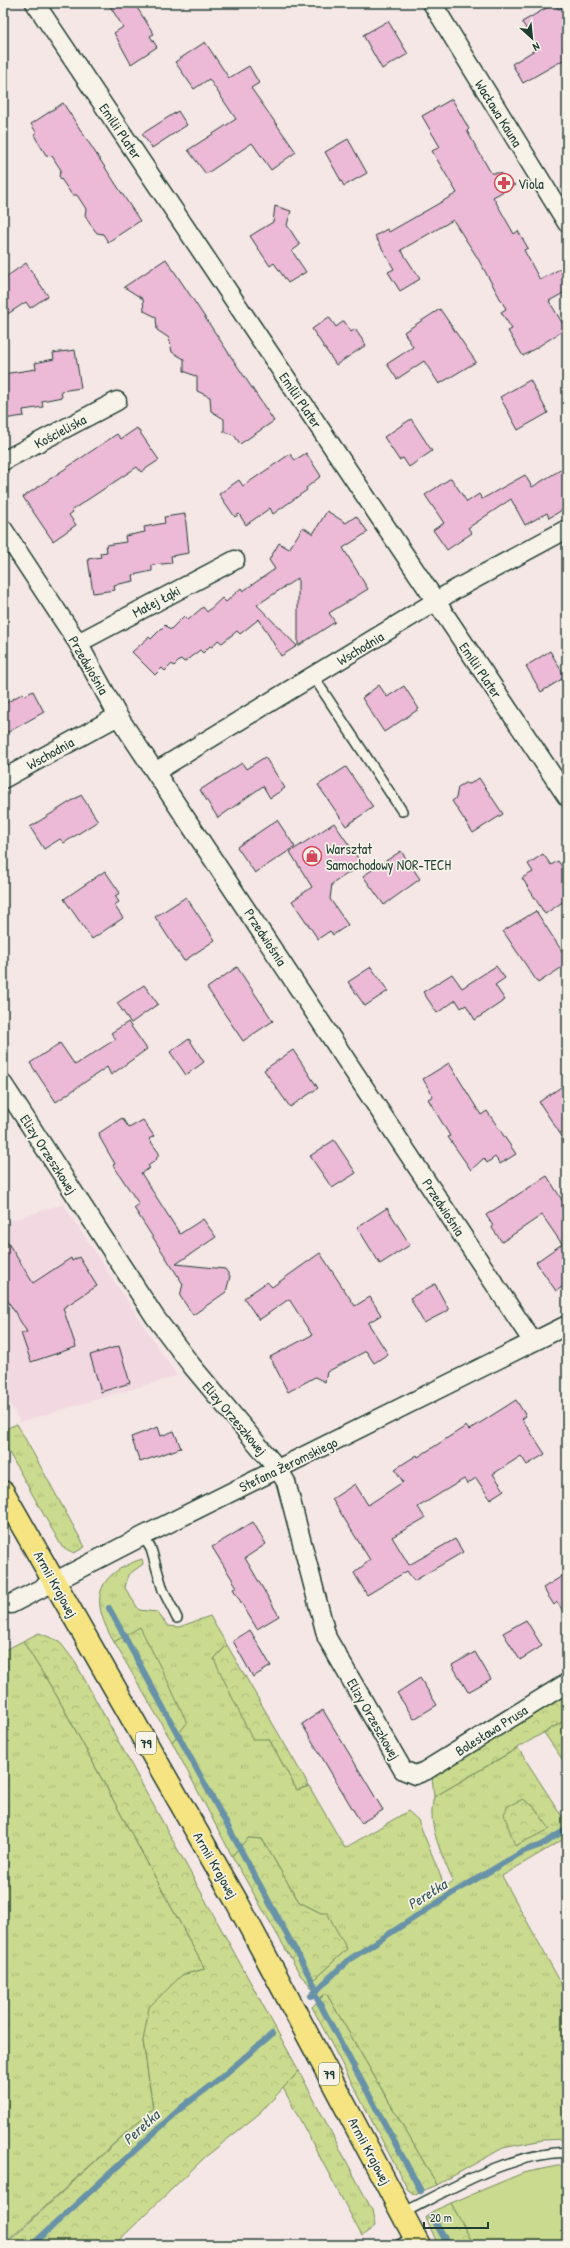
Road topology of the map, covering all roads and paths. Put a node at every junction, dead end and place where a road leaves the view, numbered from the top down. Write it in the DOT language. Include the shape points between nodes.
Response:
graph roads {
  1 [pos="36,3"];
  2 [pos="432,3"];
  3 [pos="567,223"];
  4 [pos="117,401"];
  5 [pos="3,461"];
  6 [pos="3,529"];
  7 [pos="567,529"];
  8 [pos="235,560"];
  9 [pos="436,601"];
  10 [pos="78,643"];
  11 [pos="314,676"];
  12 [pos="118,716"];
  13 [pos="155,772"];
  14 [pos="3,779"];
  15 [pos="567,797"];
  16 [pos="402,811"];
  17 [pos="3,1084"];
  18 [pos="567,1325"];
  19 [pos="533,1342"];
  20 [pos="278,1469"];
  21 [pos="3,1492"];
  22 [pos="143,1536"];
  23 [pos="56,1582"];
  24 [pos="11,1604"];
  25 [pos="177,1618"];
  26 [pos="567,1683"];
  27 [pos="415,1775"];
  28 [pos="567,2152"];
  29 [pos="403,2213"];
  30 [pos="411,2242"];
  1 -- 9 [label="street, Emilii Plater"];
  2 -- 3 [label="street, Wacława Kauna"];
  4 -- 5 [label="street, Kościeliska"];
  6 -- 10 [label="street, Przedwiośnia"];
  7 -- 9 [label="street, Wschodnia"];
  8 -- 10 [label="street, Małej Łąki"];
  9 -- 11 [label="street, Wschodnia"];
  9 -- 15 [label="street, Emilii Plater"];
  10 -- 12 [label="street, Przedwiośnia"];
  11 -- 13 [label="street, Wschodnia"];
  11 -- 16 [label="lane"];
  12 -- 13 [label="street, Przedwiośnia"];
  12 -- 14 [label="street, Wschodnia"];
  13 -- 19 [label="street, Przedwiośnia"];
  17 -- 20 [label="street, Elizy Orzeszkowej" via="155,1317 192,1366"];
  18 -- 19 [label="street, Stefana Żeromskiego"];
  19 -- 20 [label="street, Stefana Żeromskiego"];
  20 -- 22 [label="street, Stefana Żeromskiego"];
  20 -- 27 [label="street, Elizy Orzeszkowej" via="286,1482 327,1638 403,1770"];
  21 -- 23 [label="main road, Armii Krajowej / 79"];
  22 -- 23 [label="street, Stefana Żeromskiego"];
  22 -- 25 [label="lane" via="151,1549 163,1590"];
  23 -- 24 [label="street, Stefana Żeromskiego"];
  23 -- 29 [label="main road, Armii Krajowej / 79" via="78,1625 238,1904"];
  26 -- 27 [label="street, Bolesława Prusa"];
  28 -- 29 [label="lane" via="513,2161"];
  29 -- 30 [label="main road, Armii Krajowej / 79"];
}
